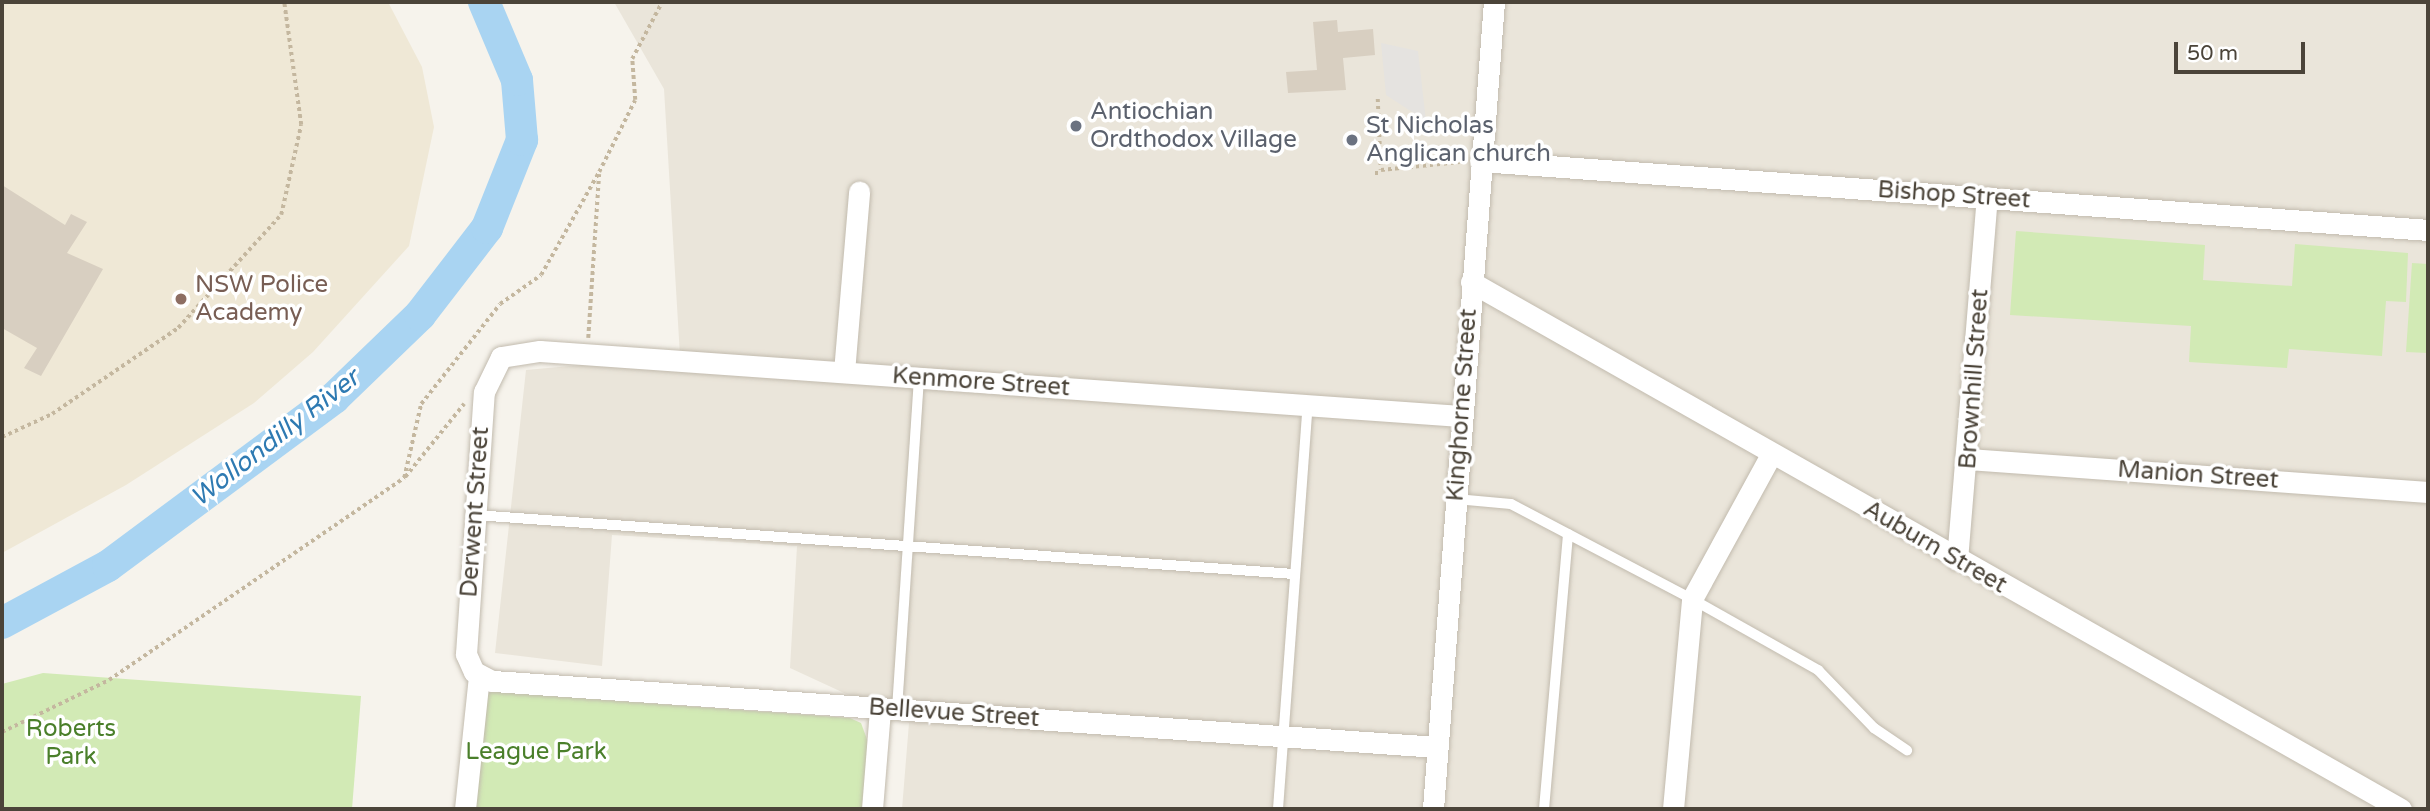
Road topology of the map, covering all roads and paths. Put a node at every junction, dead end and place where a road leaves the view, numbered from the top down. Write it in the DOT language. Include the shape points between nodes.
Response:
graph roads {
  1 [pos="284,2"];
  2 [pos="663,2"];
  3 [pos="1494,2"];
  4 [pos="1378,99"];
  5 [pos="1470,162"];
  6 [pos="599,172"];
  7 [pos="859,192"];
  8 [pos="1987,197"];
  9 [pos="2428,230"];
  10 [pos="1471,282"];
  11 [pos="586,354"];
  12 [pos="495,364"];
  13 [pos="844,372"];
  14 [pos="919,377"];
  15 [pos="1308,404"];
  16 [pos="1461,416"];
  17 [pos="2,437"];
  18 [pos="1772,453"];
  19 [pos="1968,459"];
  20 [pos="404,478"];
  21 [pos="2428,492"];
  22 [pos="1455,499"];
  23 [pos="475,514"];
  24 [pos="1568,534"];
  25 [pos="909,543"];
  26 [pos="1957,560"];
  27 [pos="1295,574"];
  28 [pos="1692,599"];
  29 [pos="477,673"];
  30 [pos="888,709"];
  31 [pos="2,732"];
  32 [pos="1283,735"];
  33 [pos="1437,747"];
  34 [pos="1907,750"];
  35 [pos="465,809"];
  36 [pos="872,809"];
  37 [pos="1278,809"];
  38 [pos="1433,809"];
  39 [pos="1544,809"];
  40 [pos="1673,809"];
  41 [pos="2401,809"];
  1 -- 17 [label="path" via="301,125 281,215 178,328 52,414"];
  2 -- 6 [label="path" via="632,59 635,100"];
  3 -- 5 [label="street, Kinghorne Street"];
  4 -- 5 [label="path" via="1381,170"];
  5 -- 8 [label="street, Bishop Street"];
  5 -- 10 [label="street, Kinghorne Street"];
  6 -- 11 [label="path"];
  6 -- 20 [label="path" via="541,275 500,304 421,404"];
  7 -- 13 [label="street"];
  8 -- 9 [label="street, Bishop Street"];
  8 -- 19 [label="street, Brownhill Street"];
  10 -- 16 [label="street, Kinghorne Street"];
  10 -- 18 [label="street, Auburn Street"];
  11 -- 12 [label="street, Kenmore Street" via="518,351"];
  11 -- 13 [label="street, Kenmore Street"];
  12 -- 20 [label="path"];
  12 -- 23 [label="street, Derwent Street"];
  13 -- 14 [label="street, Kenmore Street"];
  14 -- 15 [label="street, Kenmore Street"];
  14 -- 25 [label="lane"];
  15 -- 16 [label="street, Kenmore Street"];
  15 -- 27 [label="lane"];
  16 -- 22 [label="street, Kinghorne Street"];
  18 -- 26 [label="street, Auburn Street"];
  18 -- 28 [label="street"];
  19 -- 21 [label="street, Manion Street"];
  19 -- 26 [label="street, Brownhill Street"];
  20 -- 31 [label="path" via="109,680"];
  22 -- 24 [label="lane" via="1511,504"];
  22 -- 33 [label="street, Kinghorne Street"];
  23 -- 25 [label="lane"];
  23 -- 29 [label="street, Derwent Street" via="466,635"];
  24 -- 28 [label="lane"];
  24 -- 39 [label="lane"];
  25 -- 27 [label="lane"];
  25 -- 30 [label="lane"];
  26 -- 41 [label="street, Auburn Street"];
  27 -- 32 [label="lane"];
  28 -- 34 [label="lane" via="1818,670 1874,728"];
  28 -- 40 [label="street"];
  29 -- 30 [label="street, Bellevue Street" via="512,684"];
  29 -- 35 [label="street, Derwent Street"];
  30 -- 32 [label="street, Bellevue Street"];
  30 -- 36 [label="street"];
  32 -- 33 [label="street, Bellevue Street"];
  32 -- 37 [label="lane"];
  33 -- 38 [label="street, Kinghorne Street"];
}
